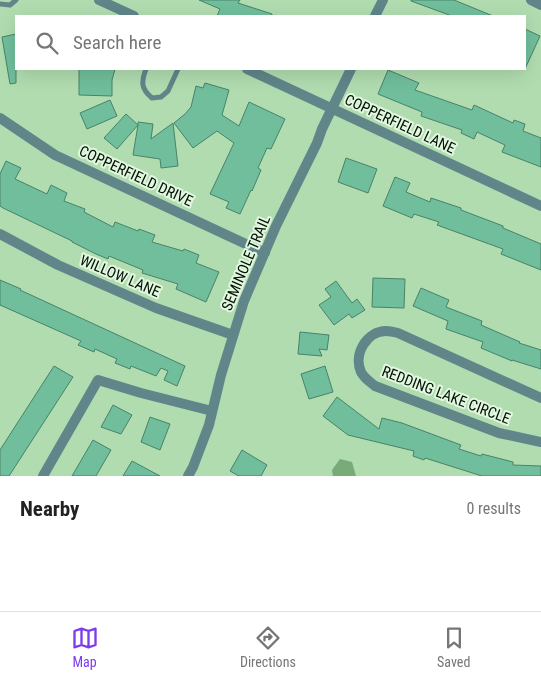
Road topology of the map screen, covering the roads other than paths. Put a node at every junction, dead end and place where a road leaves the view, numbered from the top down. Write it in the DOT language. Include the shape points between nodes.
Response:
graph roads {
  1 [pos="16,0"];
  2 [pos="99,0"];
  3 [pos="383,0"];
  4 [pos="531,0"];
  5 [pos="0,4"];
  6 [pos="541,5"];
  7 [pos="132,15"];
  8 [pos="376,15"];
  9 [pos="146,70"];
  10 [pos="178,70"];
  11 [pos="249,70"];
  12 [pos="351,70"];
  13 [pos="332,108"];
  14 [pos="0,118"];
  15 [pos="541,206"];
  16 [pos="0,234"];
  17 [pos="265,253"];
  18 [pos="233,335"];
  19 [pos="541,398"];
  20 [pos="212,411"];
  21 [pos="541,442"];
  22 [pos="43,476"];
  23 [pos="188,476"];
  1 -- 5 [label="lane" via="10,5"];
  2 -- 7 [label="street"];
  3 -- 8 [label="street"];
  4 -- 6 [label="street"];
  9 -- 10 [label="lane" via="142,80 145,92 152,98 161,97 168,91"];
  11 -- 13 [label="street, COPPERFIELD LANE"];
  12 -- 13 [label="street, SEMINOLE TRAIL"];
  13 -- 15 [label="street, COPPERFIELD LANE"];
  13 -- 17 [label="street, SEMINOLE TRAIL"];
  14 -- 17 [label="street, COPPERFIELD DRIVE" via="55,155"];
  16 -- 18 [label="street, WILLOW LANE" via="58,265 156,308"];
  17 -- 18 [label="street, SEMINOLE TRAIL"];
  18 -- 20 [label="street, SEMINOLE TRAIL"];
  19 -- 21 [label="street, REDDING LAKE CIRCLE" via="398,333 379,332 364,342 361,351 361,371 375,386 499,433"];
  20 -- 22 [label="street" via="98,380"];
  20 -- 23 [label="street, SEMINOLE TRAIL" via="204,440"];
}
